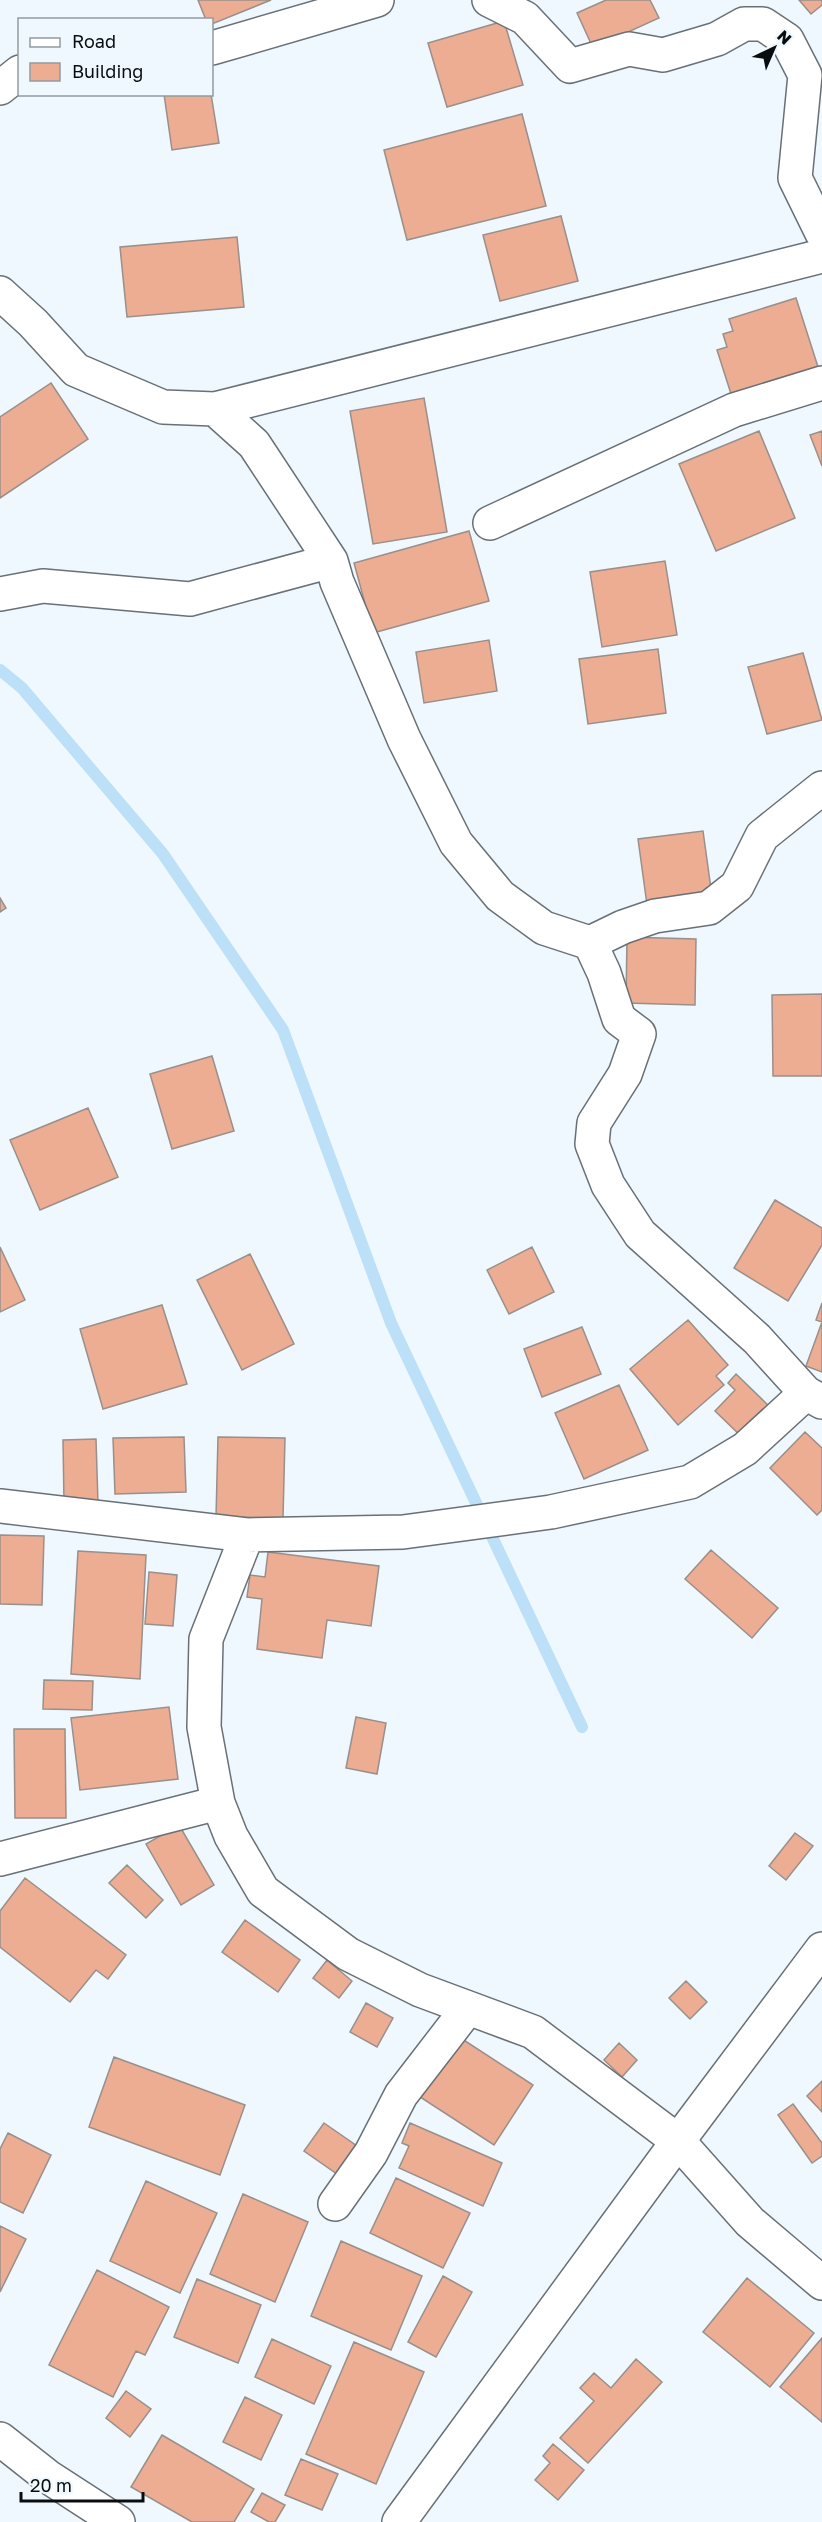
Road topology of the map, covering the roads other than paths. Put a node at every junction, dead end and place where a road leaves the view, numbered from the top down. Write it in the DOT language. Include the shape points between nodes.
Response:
graph roads {
  1 [pos="377,0"];
  2 [pos="489,0"];
  3 [pos="213,48"];
  4 [pos="814,64"];
  5 [pos="18,74"];
  6 [pos="0,88"];
  7 [pos="822,233"];
  8 [pos="822,256"];
  9 [pos="0,293"];
  10 [pos="822,382"];
  11 [pos="214,409"];
  12 [pos="490,523"];
  13 [pos="331,561"];
  14 [pos="0,594"];
  15 [pos="822,788"];
  16 [pos="590,944"];
  17 [pos="814,1398"];
  18 [pos="0,1506"];
  19 [pos="247,1535"];
  20 [pos="218,1803"];
  21 [pos="0,1859"];
  22 [pos="822,1950"];
  23 [pos="468,2008"];
  24 [pos="678,2141"];
  25 [pos="335,2204"];
  26 [pos="822,2283"];
  27 [pos="0,2439"];
  28 [pos="118,2522"];
  29 [pos="399,2522"];
  1 -- 3 [label="street"];
  2 -- 4 [label="street" via="525,18 570,66 629,49 663,55 717,39 744,24 763,24"];
  4 -- 7 [label="street" via="795,178"];
  5 -- 6 [label="street"];
  8 -- 11 [label="street"];
  9 -- 11 [label="street" via="76,370 163,407"];
  10 -- 12 [label="street" via="734,410"];
  11 -- 13 [label="street" via="254,444"];
  13 -- 14 [label="street" via="190,599 43,586"];
  13 -- 16 [label="street" via="404,739 456,843 500,896 544,928"];
  15 -- 16 [label="street" via="762,836 737,886 709,909 655,916"];
  16 -- 17 [label="street" via="619,1019 639,1034 626,1074 594,1123 592,1144 608,1185 640,1234 757,1339"];
  17 -- 19 [label="street" via="745,1449 690,1482 550,1512 404,1532"];
  18 -- 19 [label="street"];
  19 -- 20 [label="street" via="206,1639 204,1727"];
  20 -- 21 [label="street"];
  20 -- 23 [label="street" via="231,1836 263,1891 348,1954 420,1990"];
  22 -- 24 [label="street"];
  23 -- 24 [label="street" via="533,2032"];
  23 -- 25 [label="street" via="400,2095 371,2153"];
  24 -- 26 [label="street" via="750,2222"];
  24 -- 29 [label="street"];
  27 -- 28 [label="street" via="46,2476"];
}
